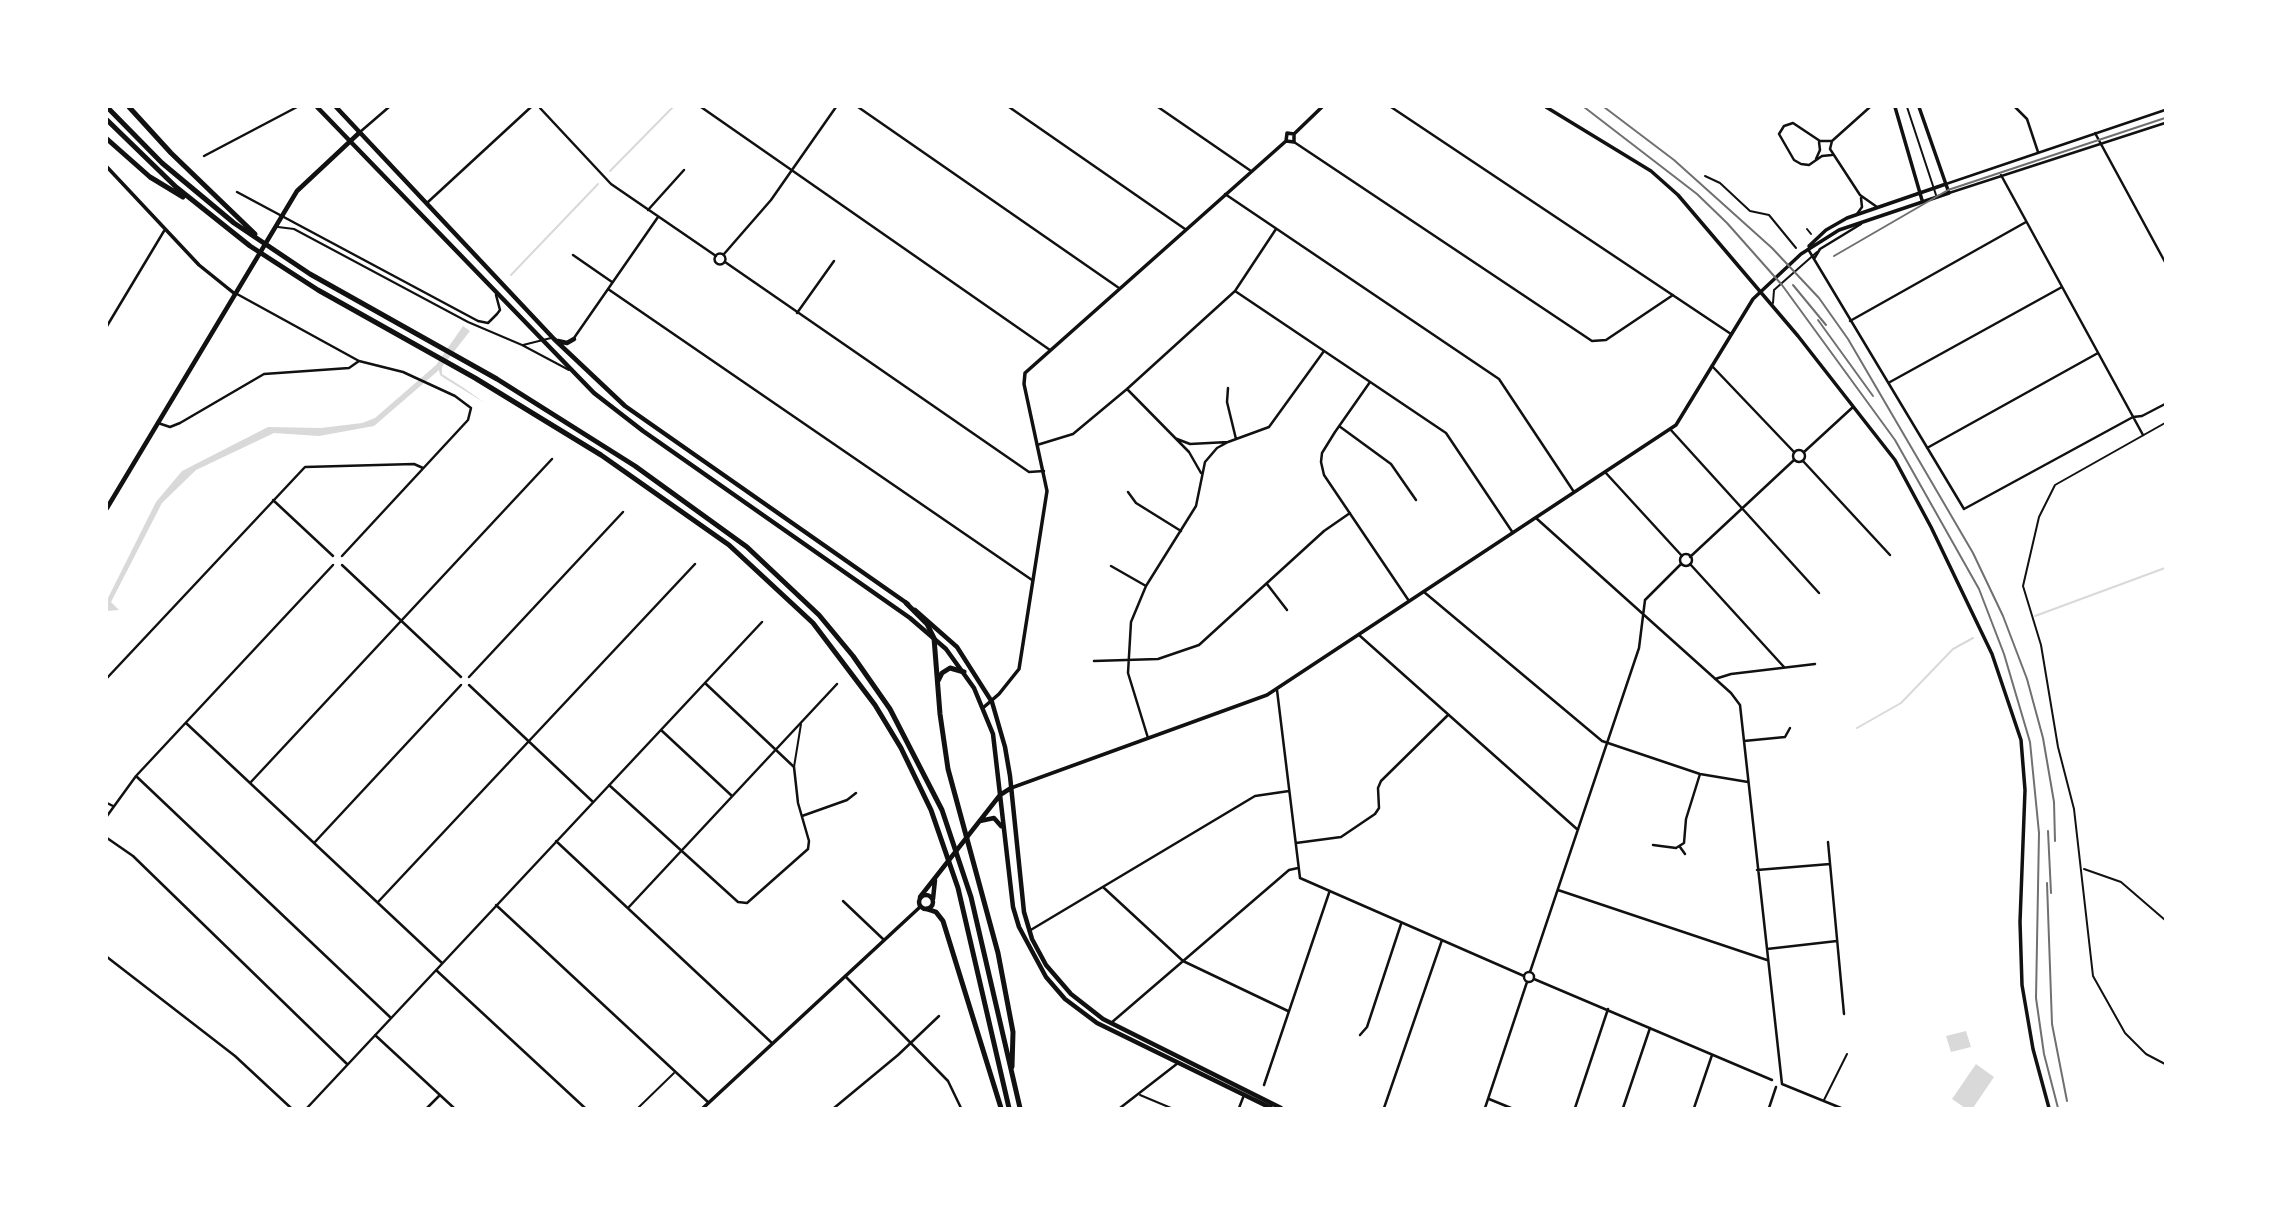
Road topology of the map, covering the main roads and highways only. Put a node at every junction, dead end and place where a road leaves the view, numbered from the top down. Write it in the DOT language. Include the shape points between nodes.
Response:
graph roads {
  1 [pos="107,107"];
  2 [pos="129,107"];
  3 [pos="317,107"];
  4 [pos="336,107"];
  5 [pos="107,120"];
  6 [pos="359,133"];
  7 [pos="107,139"];
  8 [pos="349,141"];
  9 [pos="195,204"];
  10 [pos="256,237"];
  11 [pos="554,339"];
  12 [pos="574,339"];
  13 [pos="107,508"];
  14 [pos="906,603"];
  15 [pos="934,638"];
  16 [pos="964,672"];
  17 [pos="937,684"];
  18 [pos="1011,788"];
  19 [pos="1000,795"];
  20 [pos="979,822"];
  21 [pos="1006,846"];
  22 [pos="936,879"];
  23 [pos="920,897"];
  24 [pos="933,900"];
  25 [pos="927,909"];
  26 [pos="1012,1076"];
  27 [pos="1001,1108"];
  28 [pos="1009,1108"];
  29 [pos="1020,1108"];
  30 [pos="1271,1108"];
  31 [pos="1282,1108"];
  1 -- 10 [label="highway" via="182,180"];
  2 -- 10 [label="highway"];
  3 -- 8 [label="main road"];
  4 -- 6 [label="main road"];
  5 -- 9 [label="highway"];
  6 -- 8 [label="main road"];
  6 -- 11 [label="main road"];
  7 -- 9 [label="highway" via="150,177"];
  8 -- 13 [label="main road" via="297,191"];
  8 -- 15 [label="main road" via="571,371 643,431"];
  9 -- 28 [label="highway" via="271,260 601,455 729,545 798,608 852,671 910,765 947,852"];
  10 -- 26 [label="highway" via="594,440 734,536 795,591 853,656 912,747 951,832 971,897"];
  11 -- 12 [label="main road" via="565,343"];
  11 -- 14 [label="main road" via="649,425"];
  14 -- 15 [label="highway"];
  14 -- 18 [label="main road" via="952,642 975,671 992,702"];
  15 -- 16 [label="main road"];
  15 -- 17 [label="highway"];
  16 -- 17 [label="highway" via="946,670"];
  16 -- 19 [label="main road" via="984,707 995,746"];
  17 -- 26 [label="highway" via="948,769 983,890 1009,1008"];
  18 -- 19 [label="main road"];
  18 -- 31 [label="main road" via="1029,930 1046,965 1063,986 1111,1023"];
  19 -- 20 [label="main road"];
  19 -- 21 [label="main road"];
  20 -- 21 [label="main road" via="999,821"];
  20 -- 22 [label="main road"];
  21 -- 30 [label="main road" via="1019,926 1046,977 1065,999 1097,1023"];
  22 -- 23 [label="main road"];
  22 -- 24 [label="main road"];
  23 -- 24 [label="main road" via="927,895"];
  23 -- 25 [label="main road" via="920,907"];
  24 -- 25 [label="main road"];
  25 -- 27 [label="highway" via="943,921"];
  26 -- 29 [label="highway"];
}
